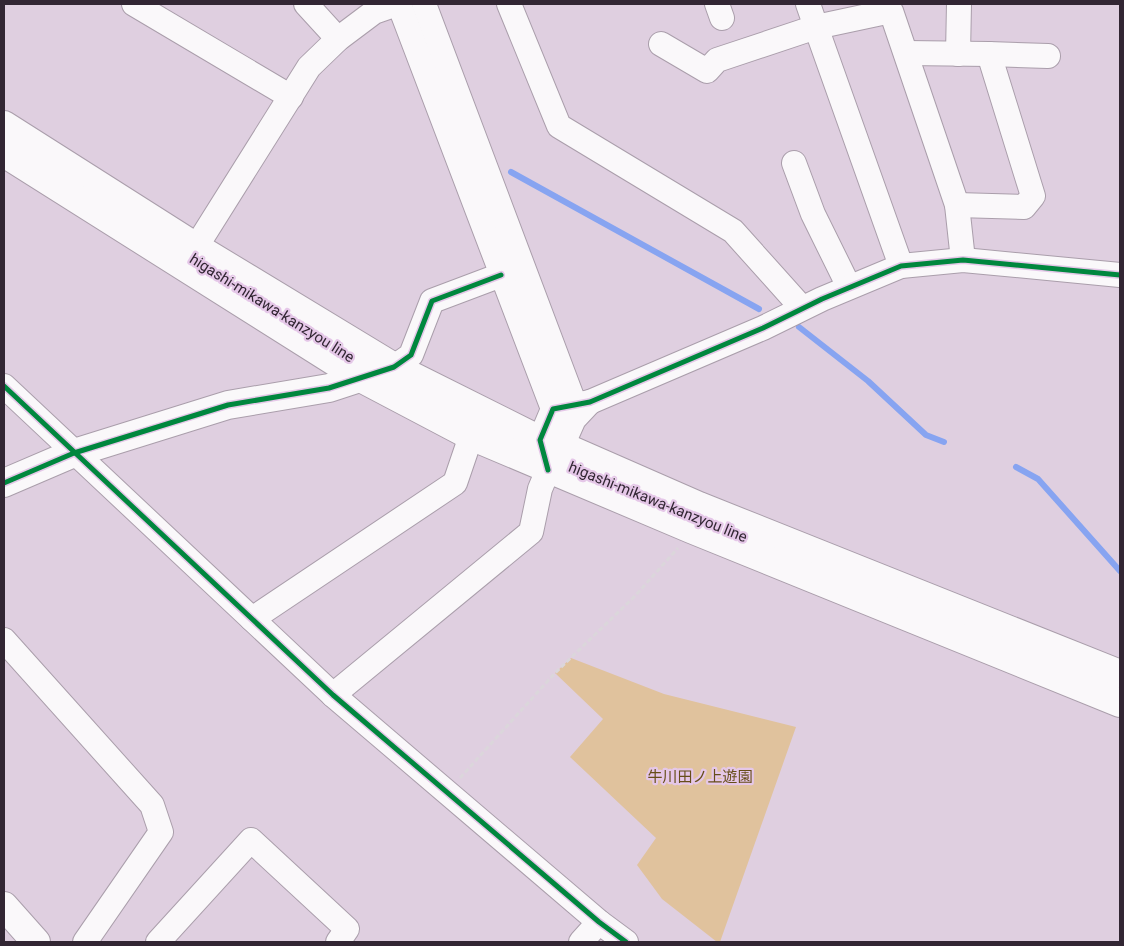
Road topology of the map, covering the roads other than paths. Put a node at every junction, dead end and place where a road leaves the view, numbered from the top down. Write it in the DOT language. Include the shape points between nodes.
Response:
graph roads {
  1 [pos="134,4"];
  2 [pos="306,4"];
  3 [pos="398,4"];
  4 [pos="424,4"];
  5 [pos="509,4"];
  6 [pos="808,4"];
  7 [pos="959,4"];
  8 [pos="816,27"];
  9 [pos="338,39"];
  10 [pos="661,44"];
  11 [pos="906,54"];
  12 [pos="958,54"];
  13 [pos="989,54"];
  14 [pos="1048,56"];
  15 [pos="291,97"];
  16 [pos="4,125"];
  17 [pos="4,153"];
  18 [pos="794,163"];
  19 [pos="957,205"];
  20 [pos="190,257"];
  21 [pos="963,260"];
  22 [pos="901,266"];
  23 [pos="501,275"];
  24 [pos="1120,275"];
  25 [pos="849,287"];
  26 [pos="802,308"];
  27 [pos="394,367"];
  28 [pos="359,377"];
  29 [pos="4,386"];
  30 [pos="573,405"];
  31 [pos="471,436"];
  32 [pos="551,443"];
  33 [pos="74,452"];
  34 [pos="548,470"];
  35 [pos="4,483"];
  36 [pos="252,620"];
  37 [pos="4,640"];
  38 [pos="1120,674"];
  39 [pos="333,695"];
  40 [pos="1120,703"];
  41 [pos="4,906"];
  42 [pos="598,922"];
  43 [pos="36,942"];
  44 [pos="85,942"];
  45 [pos="158,942"];
  46 [pos="338,942"];
  47 [pos="582,942"];
  48 [pos="626,942"];
  1 -- 15 [label="street"];
  2 -- 9 [label="street"];
  3 -- 9 [label="street" via="374,12"];
  3 -- 23 [label="street"];
  4 -- 30 [label="street"];
  5 -- 26 [label="street" via="559,126 733,231"];
  6 -- 8 [label="street"];
  7 -- 12 [label="street"];
  8 -- 10 [label="street" via="717,60 707,71"];
  8 -- 11 [label="street" via="892,11"];
  8 -- 22 [label="street"];
  9 -- 15 [label="street" via="309,67"];
  11 -- 12 [label="street"];
  11 -- 19 [label="street"];
  12 -- 13 [label="street"];
  13 -- 14 [label="street"];
  13 -- 19 [label="street" via="1033,196 1024,207"];
  15 -- 20 [label="street"];
  16 -- 20 [label="main road, higashi-mikawa-kanzyou line"];
  17 -- 20 [label="main road, higashi-mikawa-kanzyou line"];
  18 -- 25 [label="street" via="813,214"];
  19 -- 21 [label="street"];
  20 -- 27 [label="main road, higashi-mikawa-kanzyou line"];
  20 -- 28 [label="main road, higashi-mikawa-kanzyou line"];
  21 -- 22 [label="street"];
  21 -- 24 [label="street"];
  22 -- 25 [label="street"];
  23 -- 27 [label="street" via="432,301 411,355"];
  23 -- 30 [label="street"];
  25 -- 26 [label="street"];
  26 -- 30 [label="street" via="754,332"];
  27 -- 28 [label="main road"];
  27 -- 32 [label="main road, higashi-mikawa-kanzyou line"];
  28 -- 31 [label="main road, higashi-mikawa-kanzyou line"];
  28 -- 33 [label="main road" via="329,388 228,404"];
  29 -- 33 [label="street"];
  30 -- 32 [label="street"];
  30 -- 32 [label="street" via="574,419"];
  31 -- 34 [label="main road, higashi-mikawa-kanzyou line"];
  31 -- 36 [label="street" via="455,483"];
  32 -- 34 [label="street"];
  32 -- 38 [label="main road, higashi-mikawa-kanzyou line" via="708,510"];
  33 -- 35 [label="main road"];
  33 -- 36 [label="street"];
  34 -- 39 [label="street" via="540,489 531,532"];
  34 -- 40 [label="main road, higashi-mikawa-kanzyou line"];
  36 -- 39 [label="street"];
  37 -- 44 [label="street" via="152,804 161,832"];
  39 -- 42 [label="street"];
  41 -- 43 [label="main road"];
  42 -- 47 [label="street"];
  42 -- 48 [label="street"];
  45 -- 46 [label="street" via="251,840 347,929"];
}
